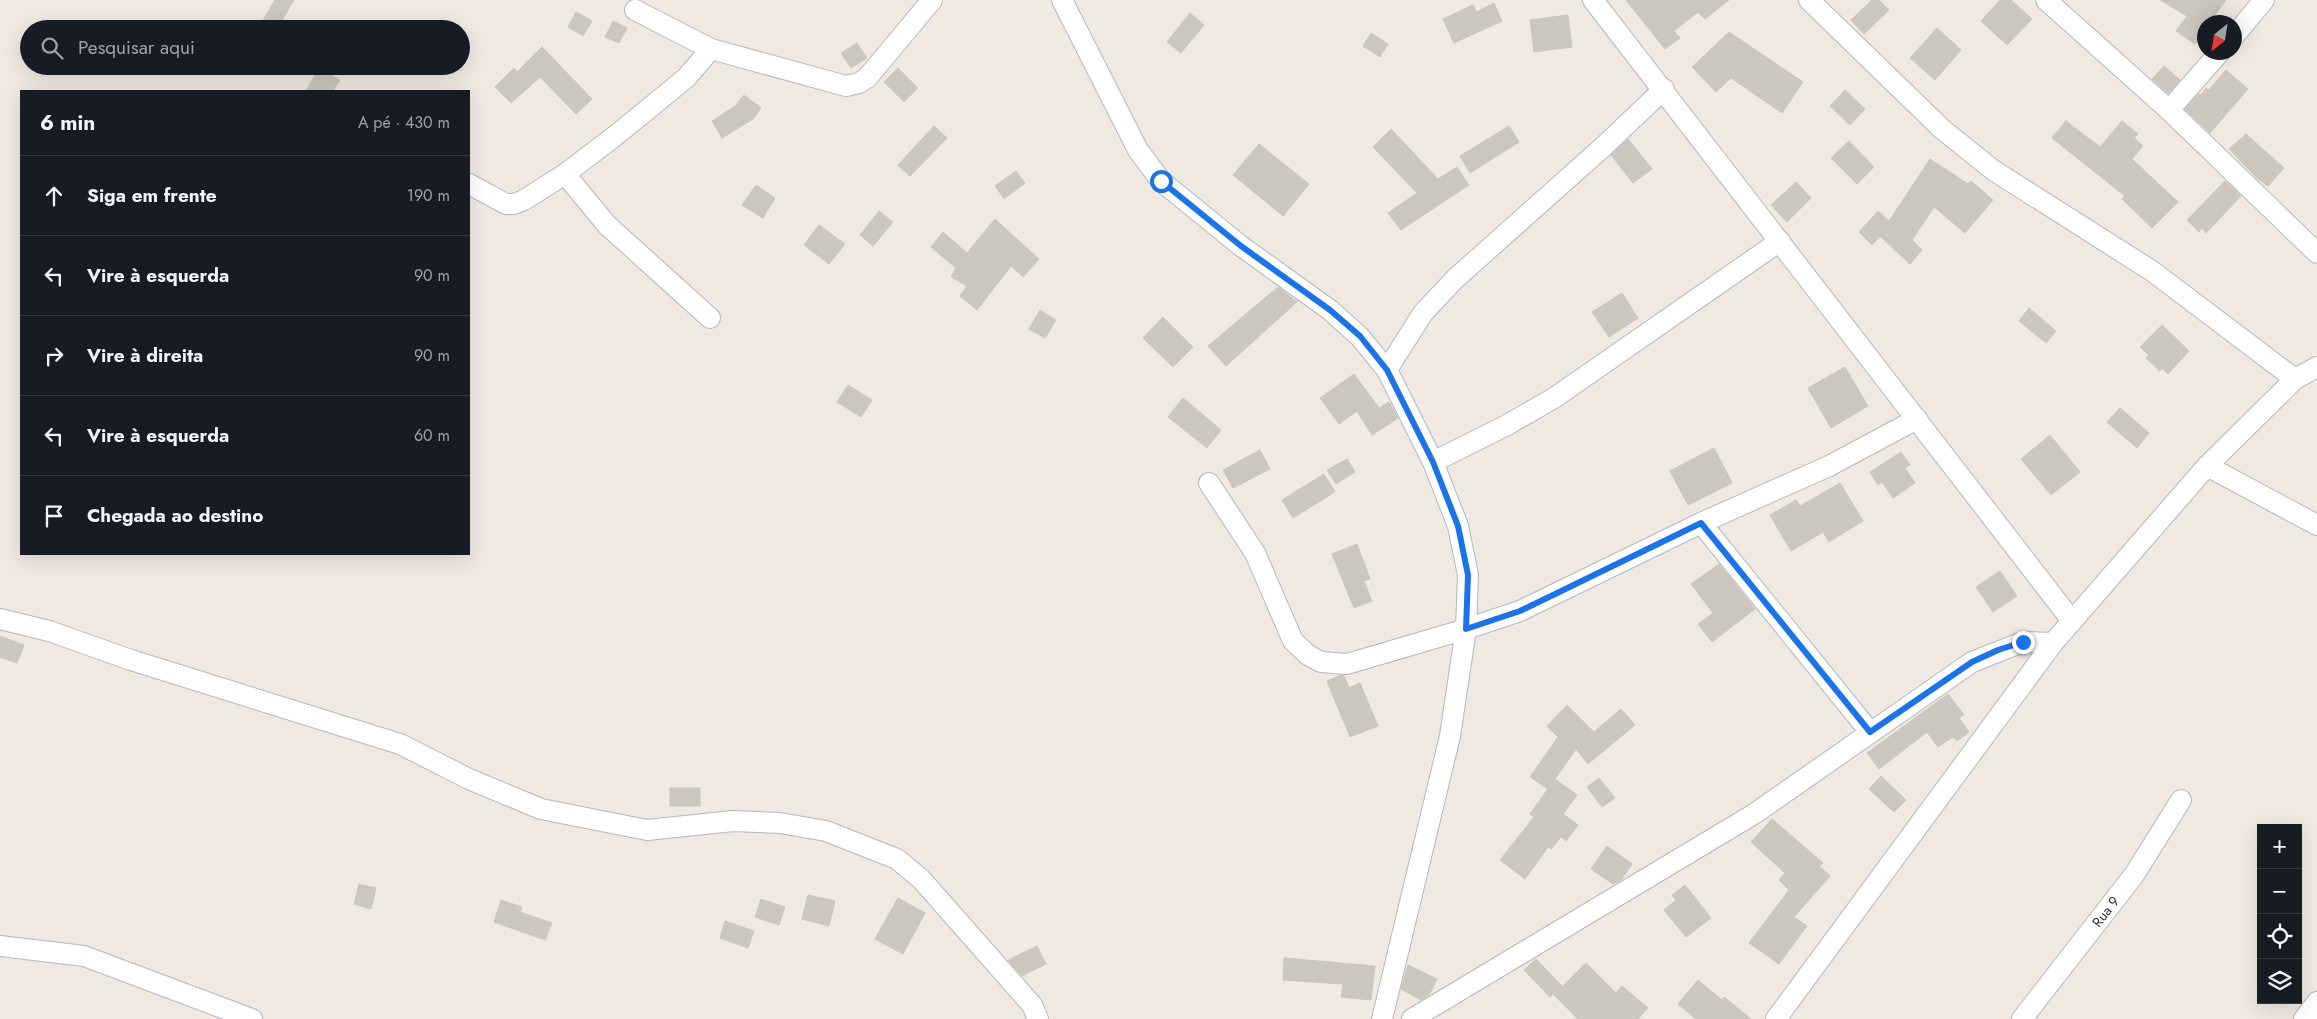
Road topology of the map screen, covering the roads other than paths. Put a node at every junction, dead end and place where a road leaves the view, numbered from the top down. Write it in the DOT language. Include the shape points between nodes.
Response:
graph roads {
  1 [pos="932,0"];
  2 [pos="1062,0"];
  3 [pos="1593,0"];
  4 [pos="1809,0"];
  5 [pos="2046,0"];
  6 [pos="2264,0"];
  7 [pos="635,10"];
  8 [pos="2242,26"];
  9 [pos="711,49"];
  10 [pos="2213,60"];
  11 [pos="1664,89"];
  12 [pos="2169,110"];
  13 [pos="565,174"];
  14 [pos="470,185"];
  15 [pos="1780,241"];
  16 [pos="2317,253"];
  17 [pos="710,318"];
  18 [pos="2317,367"];
  19 [pos="1387,370"];
  20 [pos="2295,379"];
  21 [pos="1917,419"];
  22 [pos="1433,462"];
  23 [pos="2207,466"];
  24 [pos="1210,483"];
  25 [pos="1701,523"];
  26 [pos="2317,525"];
  27 [pos="0,619"];
  28 [pos="2072,621"];
  29 [pos="1466,629"];
  30 [pos="2053,643"];
  31 [pos="1870,732"];
  32 [pos="2182,800"];
  33 [pos="0,946"];
  34 [pos="2317,1002"];
  35 [pos="252,1019"];
  36 [pos="1038,1019"];
  37 [pos="1382,1019"];
  38 [pos="1412,1019"];
  39 [pos="1776,1019"];
  40 [pos="2022,1019"];
  41 [pos="2304,1019"];
  1 -- 9 [label="street" via="867,78 852,85"];
  2 -- 19 [label="street" via="1138,150 1161,181 1241,246 1330,310 1360,336"];
  3 -- 11 [label="street"];
  4 -- 20 [label="street" via="1942,129 1993,170 2152,271"];
  5 -- 12 [label="street"];
  6 -- 8 [label="street"];
  7 -- 9 [label="street"];
  9 -- 13 [label="street" via="686,78"];
  10 -- 12 [label="street"];
  11 -- 15 [label="street"];
  11 -- 19 [label="street" via="1455,279 1423,313"];
  12 -- 16 [label="street"];
  13 -- 14 [label="street" via="514,204 506,204"];
  13 -- 17 [label="street" via="608,225"];
  15 -- 21 [label="street"];
  15 -- 22 [label="street" via="1554,398"];
  18 -- 20 [label="street"];
  19 -- 22 [label="street"];
  20 -- 23 [label="street"];
  21 -- 25 [label="street" via="1829,466"];
  21 -- 28 [label="street"];
  22 -- 29 [label="street" via="1458,526 1468,575"];
  23 -- 26 [label="street"];
  23 -- 28 [label="street"];
  24 -- 29 [label="street" via="1255,553 1292,641 1308,656 1321,662 1347,664"];
  25 -- 29 [label="street" via="1520,611"];
  25 -- 31 [label="street"];
  27 -- 36 [label="street" via="49,631 400,744 469,779 541,809 646,830 733,821 780,823 826,831 897,859 921,879 1032,1005"];
  28 -- 30 [label="street"];
  29 -- 37 [label="street" via="1450,736"];
  30 -- 31 [label="street" via="2023,642 1972,662"];
  30 -- 39 [label="street"];
  31 -- 38 [label="street" via="1754,814"];
  32 -- 40 [label="street, Rua 9" via="2134,875"];
  33 -- 35 [label="street" via="84,956"];
  34 -- 41 [label="street"];
}
